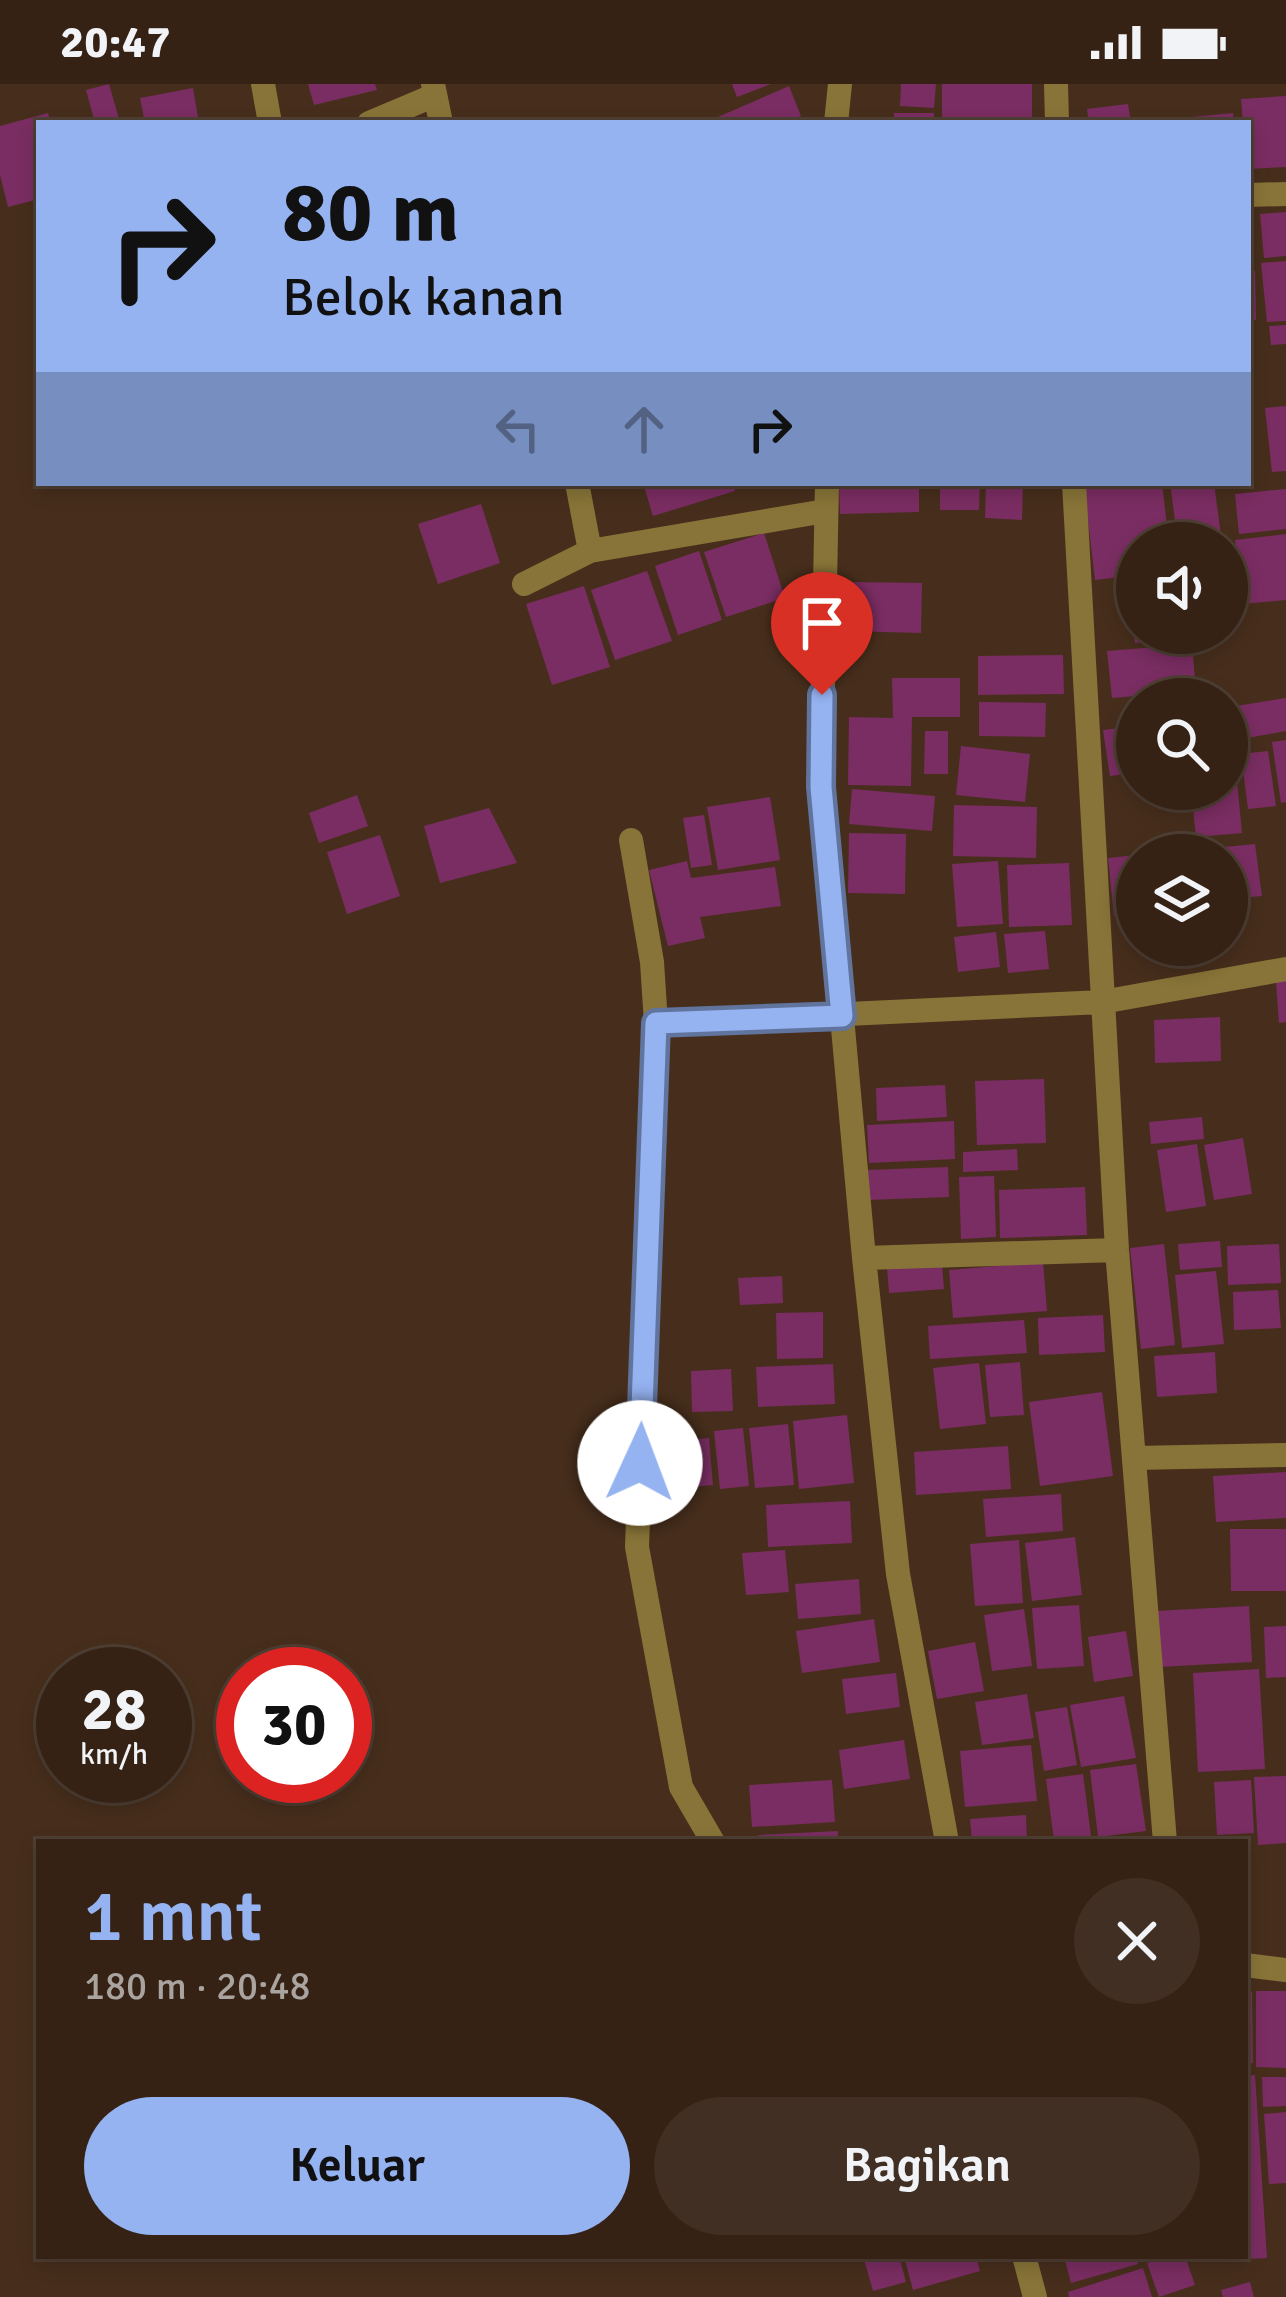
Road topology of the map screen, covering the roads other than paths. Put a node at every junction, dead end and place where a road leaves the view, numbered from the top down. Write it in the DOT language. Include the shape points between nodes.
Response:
graph roads {
  1 [pos="263,84"];
  2 [pos="840,84"];
  3 [pos="1056,84"];
  4 [pos="433,90"];
  5 [pos="269,120"];
  6 [pos="375,120"];
  7 [pos="440,120"];
  8 [pos="836,120"];
  9 [pos="1058,120"];
  10 [pos="1286,194"];
  11 [pos="1251,195"];
  12 [pos="578,486"];
  13 [pos="827,486"];
  14 [pos="1074,486"];
  15 [pos="825,511"];
  16 [pos="590,551"];
  17 [pos="524,584"];
  18 [pos="631,841"];
  19 [pos="1286,969"];
  20 [pos="1102,1002"];
  21 [pos="842,1016"];
  22 [pos="656,1023"];
  23 [pos="1117,1250"];
  24 [pos="864,1258"];
  25 [pos="1286,1455"];
  26 [pos="1134,1458"];
  27 [pos="711,1839"];
  28 [pos="946,1839"];
  29 [pos="1165,1839"];
  30 [pos="1248,1965"];
  31 [pos="1286,1970"];
  32 [pos="1025,2259"];
  33 [pos="1035,2297"];
  1 -- 5 [label="street"];
  2 -- 8 [label="street"];
  3 -- 9 [label="street"];
  4 -- 6 [label="street"];
  4 -- 7 [label="street"];
  10 -- 11 [label="street"];
  12 -- 16 [label="street"];
  13 -- 15 [label="street"];
  14 -- 20 [label="street"];
  15 -- 16 [label="street"];
  15 -- 21 [label="street" via="821,787"];
  16 -- 17 [label="street"];
  18 -- 22 [label="street"];
  19 -- 20 [label="street"];
  20 -- 21 [label="street"];
  20 -- 23 [label="street"];
  21 -- 22 [label="street"];
  21 -- 24 [label="street"];
  22 -- 27 [label="street" via="637,1547 681,1787"];
  23 -- 24 [label="street"];
  23 -- 26 [label="street"];
  24 -- 28 [label="street" via="898,1574"];
  25 -- 26 [label="street"];
  26 -- 29 [label="street"];
  30 -- 31 [label="street"];
  32 -- 33 [label="street"];
}
